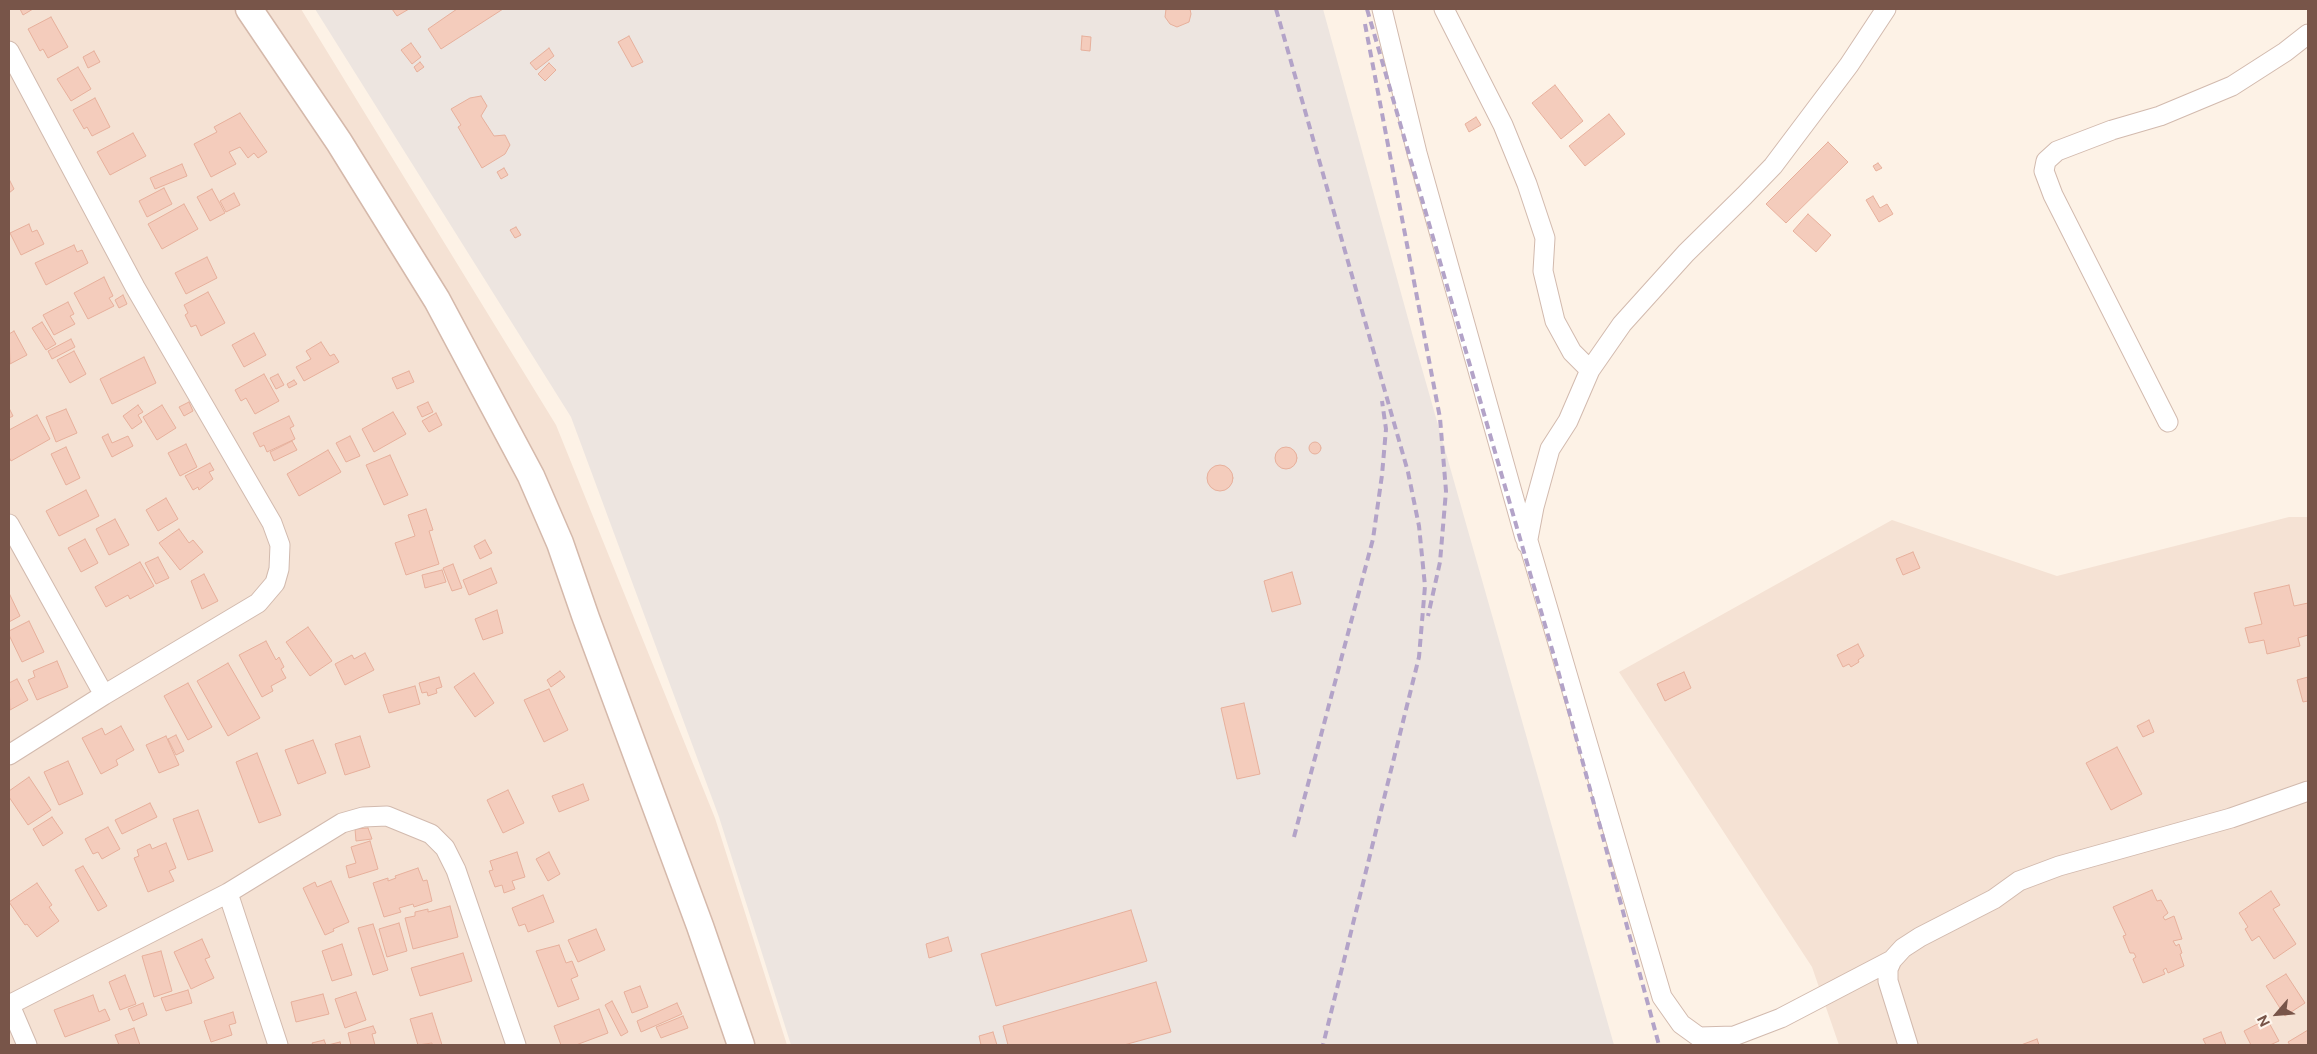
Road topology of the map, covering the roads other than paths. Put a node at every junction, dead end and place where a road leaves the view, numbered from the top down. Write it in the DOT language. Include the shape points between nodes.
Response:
graph roads {
  1 [pos="249,9"];
  2 [pos="1382,9"];
  3 [pos="1444,9"];
  4 [pos="1886,9"];
  5 [pos="2308,34"];
  6 [pos="9,51"];
  7 [pos="1590,370"];
  8 [pos="2168,422"];
  9 [pos="9,524"];
  10 [pos="1528,541"];
  11 [pos="104,695"];
  12 [pos="9,755"];
  13 [pos="2308,791"];
  14 [pos="228,893"];
  15 [pos="1892,960"];
  16 [pos="9,1004"];
  17 [pos="1702,1041"];
  18 [pos="26,1045"];
  19 [pos="278,1045"];
  20 [pos="516,1045"];
  21 [pos="741,1045"];
  22 [pos="1908,1045"];
  1 -- 21 [label="main road" via="339,142 437,300 531,476 560,543"];
  2 -- 10 [label="street" via="1417,153 1527,544"];
  3 -- 7 [label="street" via="1503,125 1527,184 1545,238 1543,270 1555,320 1572,352"];
  4 -- 7 [label="street" via="1849,65 1773,166 1686,253 1622,324"];
  5 -- 8 [label="street" via="2232,86 2160,116 2057,151 2046,162 2044,171 2053,195"];
  6 -- 11 [label="street" via="135,287 272,523 280,545 279,569 274,583 258,603"];
  7 -- 10 [label="street" via="1568,421 1550,449"];
  9 -- 11 [label="street"];
  10 -- 17 [label="street" via="1662,997 1681,1024"];
  11 -- 12 [label="street"];
  13 -- 15 [label="street" via="2231,818 2059,866 2019,881 1994,899 1920,937"];
  14 -- 16 [label="street"];
  14 -- 19 [label="street"];
  14 -- 20 [label="street" via="342,823 387,816 431,834 445,848 456,870"];
  15 -- 17 [label="street" via="1781,1018 1734,1036"];
  15 -- 22 [label="street" via="1888,980"];
  16 -- 18 [label="street"];
}
